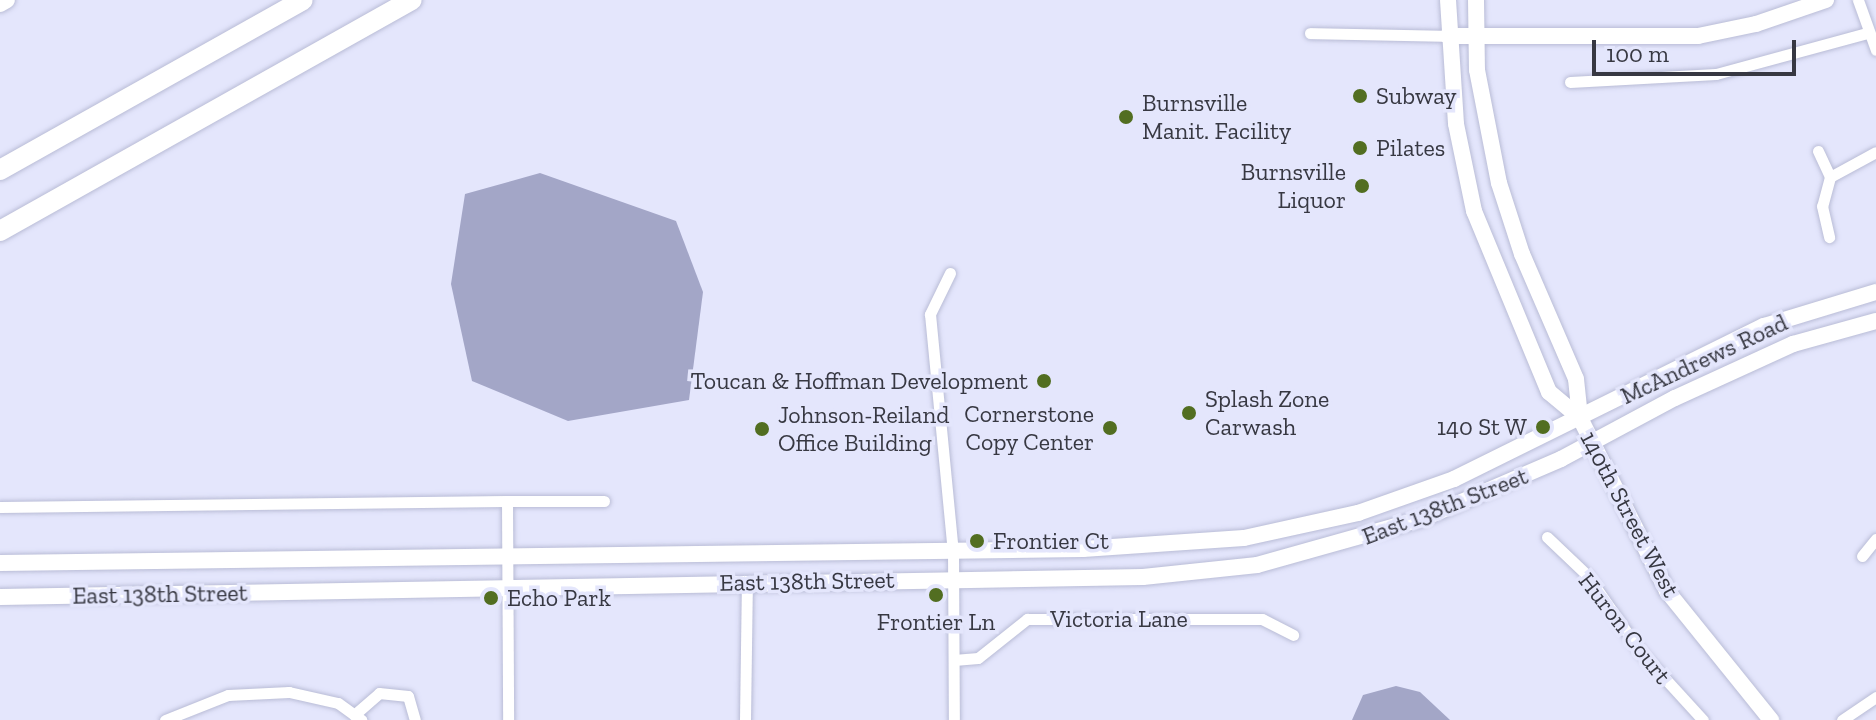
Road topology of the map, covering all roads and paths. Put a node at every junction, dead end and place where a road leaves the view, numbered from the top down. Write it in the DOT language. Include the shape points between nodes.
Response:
graph roads {
  1 [pos="7,0"];
  2 [pos="303,0"];
  3 [pos="412,0"];
  4 [pos="1448,0"];
  5 [pos="1476,0"];
  6 [pos="1826,0"];
  7 [pos="1858,0"];
  8 [pos="0,4"];
  9 [pos="1310,33"];
  10 [pos="1867,33"];
  11 [pos="1448,36"];
  12 [pos="1476,37"];
  13 [pos="1876,50"];
  14 [pos="1570,82"];
  15 [pos="1818,151"];
  16 [pos="1876,152"];
  17 [pos="0,170"];
  18 [pos="1830,177"];
  19 [pos="0,231"];
  20 [pos="1829,237"];
  21 [pos="950,273"];
  22 [pos="1876,292"];
  23 [pos="1876,321"];
  24 [pos="1580,418"];
  25 [pos="1591,443"];
  26 [pos="507,501"];
  27 [pos="604,501"];
  28 [pos="0,507"];
  29 [pos="1547,537"];
  30 [pos="1876,539"];
  31 [pos="953,551"];
  32 [pos="1862,556"];
  33 [pos="510,557"];
  34 [pos="0,563"];
  35 [pos="954,579"];
  36 [pos="747,582"];
  37 [pos="510,588"];
  38 [pos="0,597"];
  39 [pos="1293,635"];
  40 [pos="954,660"];
  41 [pos="1876,697"];
  42 [pos="357,717"];
  43 [pos="165,720"];
  44 [pos="415,720"];
  45 [pos="508,720"];
  46 [pos="745,720"];
  47 [pos="954,720"];
  48 [pos="1703,720"];
  49 [pos="1771,720"];
  50 [pos="1842,720"];
  1 -- 8 [label="main road"];
  2 -- 17 [label="highway"];
  3 -- 19 [label="highway"];
  4 -- 11 [label="main road"];
  5 -- 12 [label="main road"];
  6 -- 12 [label="main road" via="1756,24 1698,36"];
  7 -- 10 [label="street"];
  9 -- 11 [label="street"];
  10 -- 13 [label="street"];
  10 -- 14 [label="street" via="1716,74"];
  11 -- 12 [label="main road"];
  11 -- 24 [label="main road" via="1459,139 1481,232 1549,392"];
  12 -- 24 [label="main road" via="1483,108 1499,183 1522,254 1576,379"];
  15 -- 18 [label="street"];
  16 -- 18 [label="street"];
  18 -- 20 [label="street" via="1822,195"];
  21 -- 31 [label="street" via="930,314"];
  22 -- 24 [label="main road, McAndrews Road" via="1764,326"];
  23 -- 25 [label="main road, McAndrews Road" via="1793,344"];
  24 -- 25 [label="main road, 140th Street West"];
  24 -- 31 [label="main road, East 138th Street" via="1454,479 1294,530 1162,548"];
  25 -- 35 [label="main road, East 138th Street" via="1424,518 1297,557 1186,574"];
  25 -- 49 [label="main road, 140th Street West" via="1667,591"];
  26 -- 27 [label="street"];
  26 -- 28 [label="street"];
  26 -- 33 [label="street"];
  29 -- 48 [label="street, Huron Court" via="1588,576 1639,650"];
  30 -- 32 [label="street"];
  31 -- 33 [label="main road, East 138th Street"];
  31 -- 35 [label="street"];
  33 -- 34 [label="main road, East 138th Street"];
  33 -- 37 [label="street"];
  35 -- 36 [label="main road, East 138th Street"];
  35 -- 40 [label="street"];
  36 -- 37 [label="main road, East 138th Street"];
  36 -- 46 [label="street"];
  37 -- 38 [label="main road, East 138th Street"];
  37 -- 45 [label="street"];
  39 -- 40 [label="street, Victoria Lane" via="1262,619 1027,619 978,658"];
  40 -- 47 [label="street"];
  41 -- 50 [label="street"];
  42 -- 43 [label="street" via="338,703 289,692 228,695"];
  42 -- 44 [label="street" via="379,693 408,696"];
}
